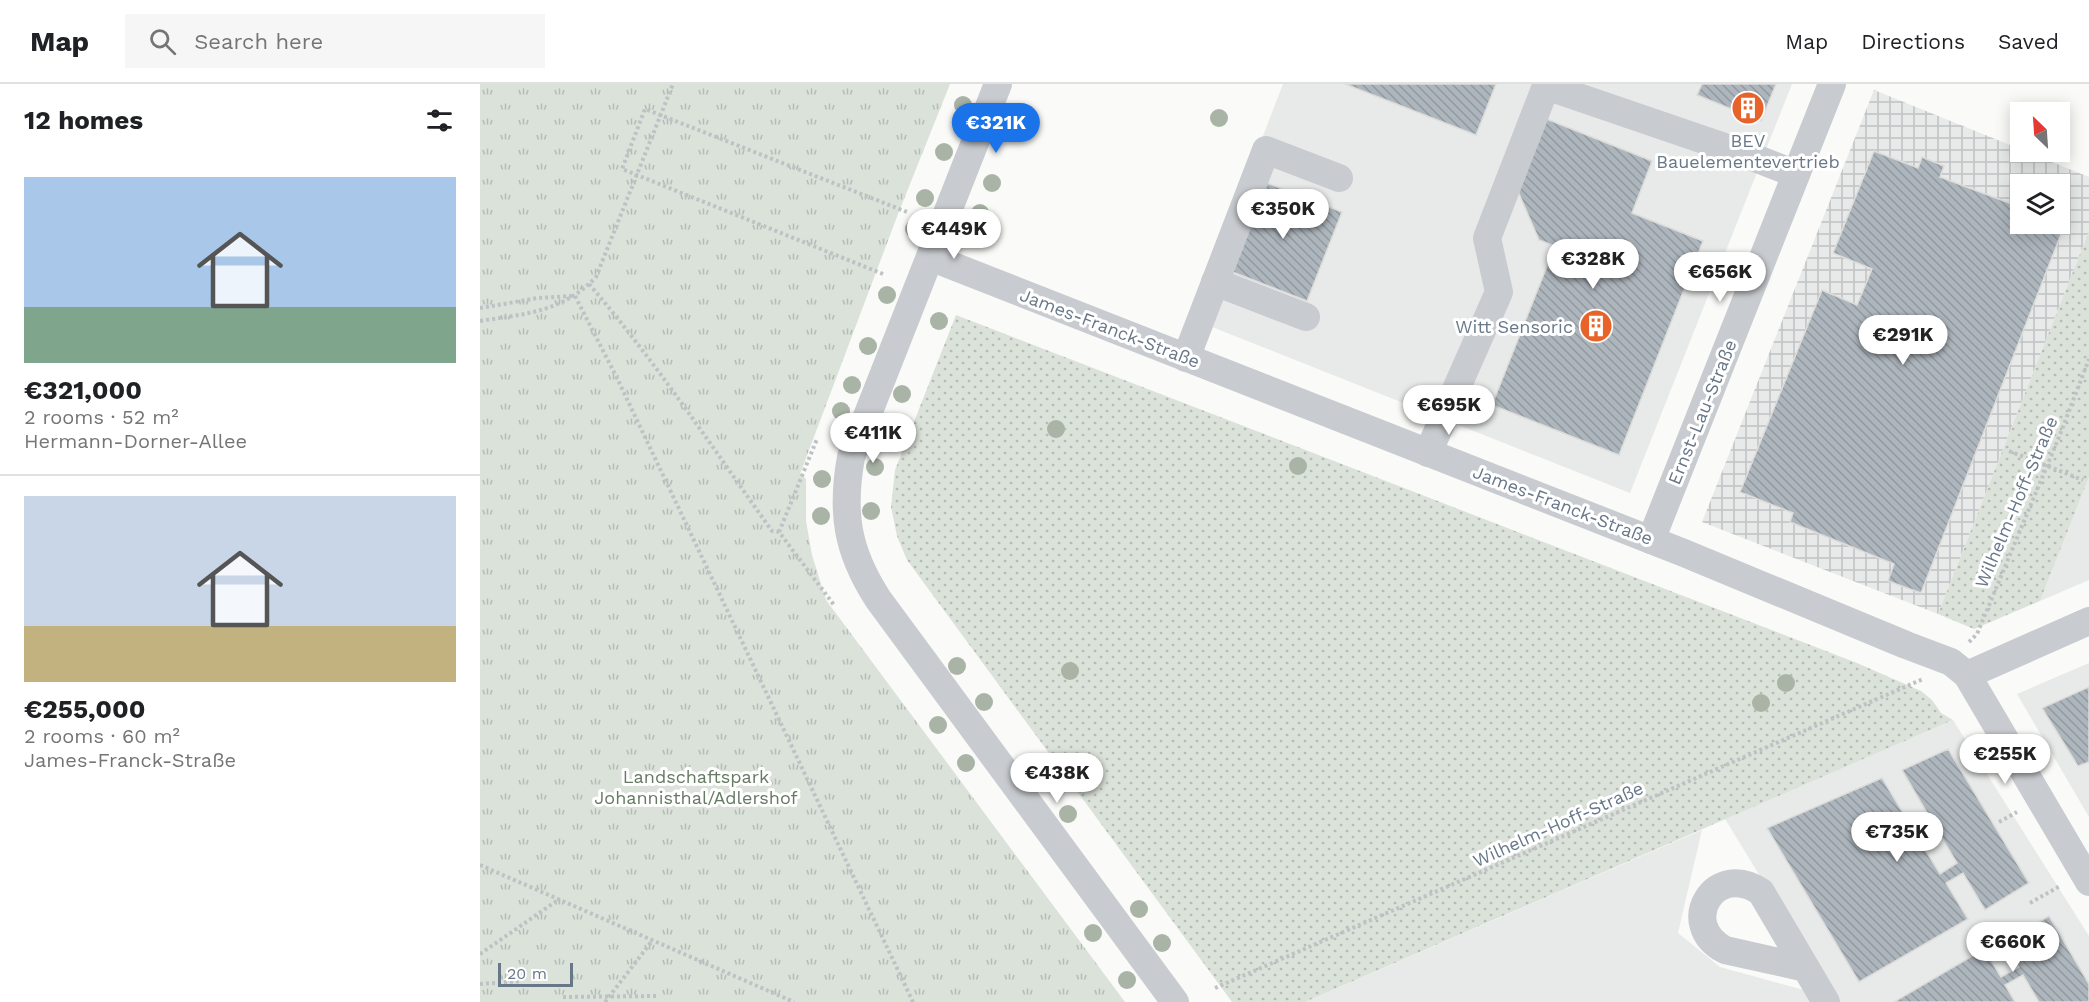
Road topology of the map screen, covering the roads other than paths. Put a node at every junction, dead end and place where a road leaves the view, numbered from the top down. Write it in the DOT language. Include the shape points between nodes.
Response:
graph roads {
  1 [pos="998,84"];
  2 [pos="1832,84"];
  3 [pos="1796,174"];
  4 [pos="1339,178"];
  5 [pos="930,258"];
  6 [pos="1215,282"];
  7 [pos="1306,317"];
  8 [pos="1186,358"];
  9 [pos="1428,453"];
  10 [pos="1651,540"];
  11 [pos="2089,621"];
  12 [pos="1967,675"];
  13 [pos="2077,883"];
  14 [pos="1806,968"];
  15 [pos="1175,1002"];
  16 [pos="1826,1002"];
  1 -- 5 [label="street"];
  2 -- 3 [label="street, Ernst-Lau-Straße"];
  3 -- 9 [label="street" via="1546,86 1487,238 1499,292"];
  3 -- 10 [label="street, Ernst-Lau-Straße"];
  4 -- 6 [label="street" via="1266,150"];
  5 -- 8 [label="street, James-Franck-Straße"];
  5 -- 15 [label="street" via="851,457 847,511 856,560 891,618"];
  6 -- 7 [label="street"];
  6 -- 8 [label="street"];
  8 -- 9 [label="street, James-Franck-Straße"];
  9 -- 10 [label="street, James-Franck-Straße"];
  10 -- 12 [label="street, James-Franck-Straße" via="1952,662"];
  11 -- 12 [label="street"];
  12 -- 13 [label="street, James-Franck-Straße"];
  14 -- 16 [label="street"];
}
